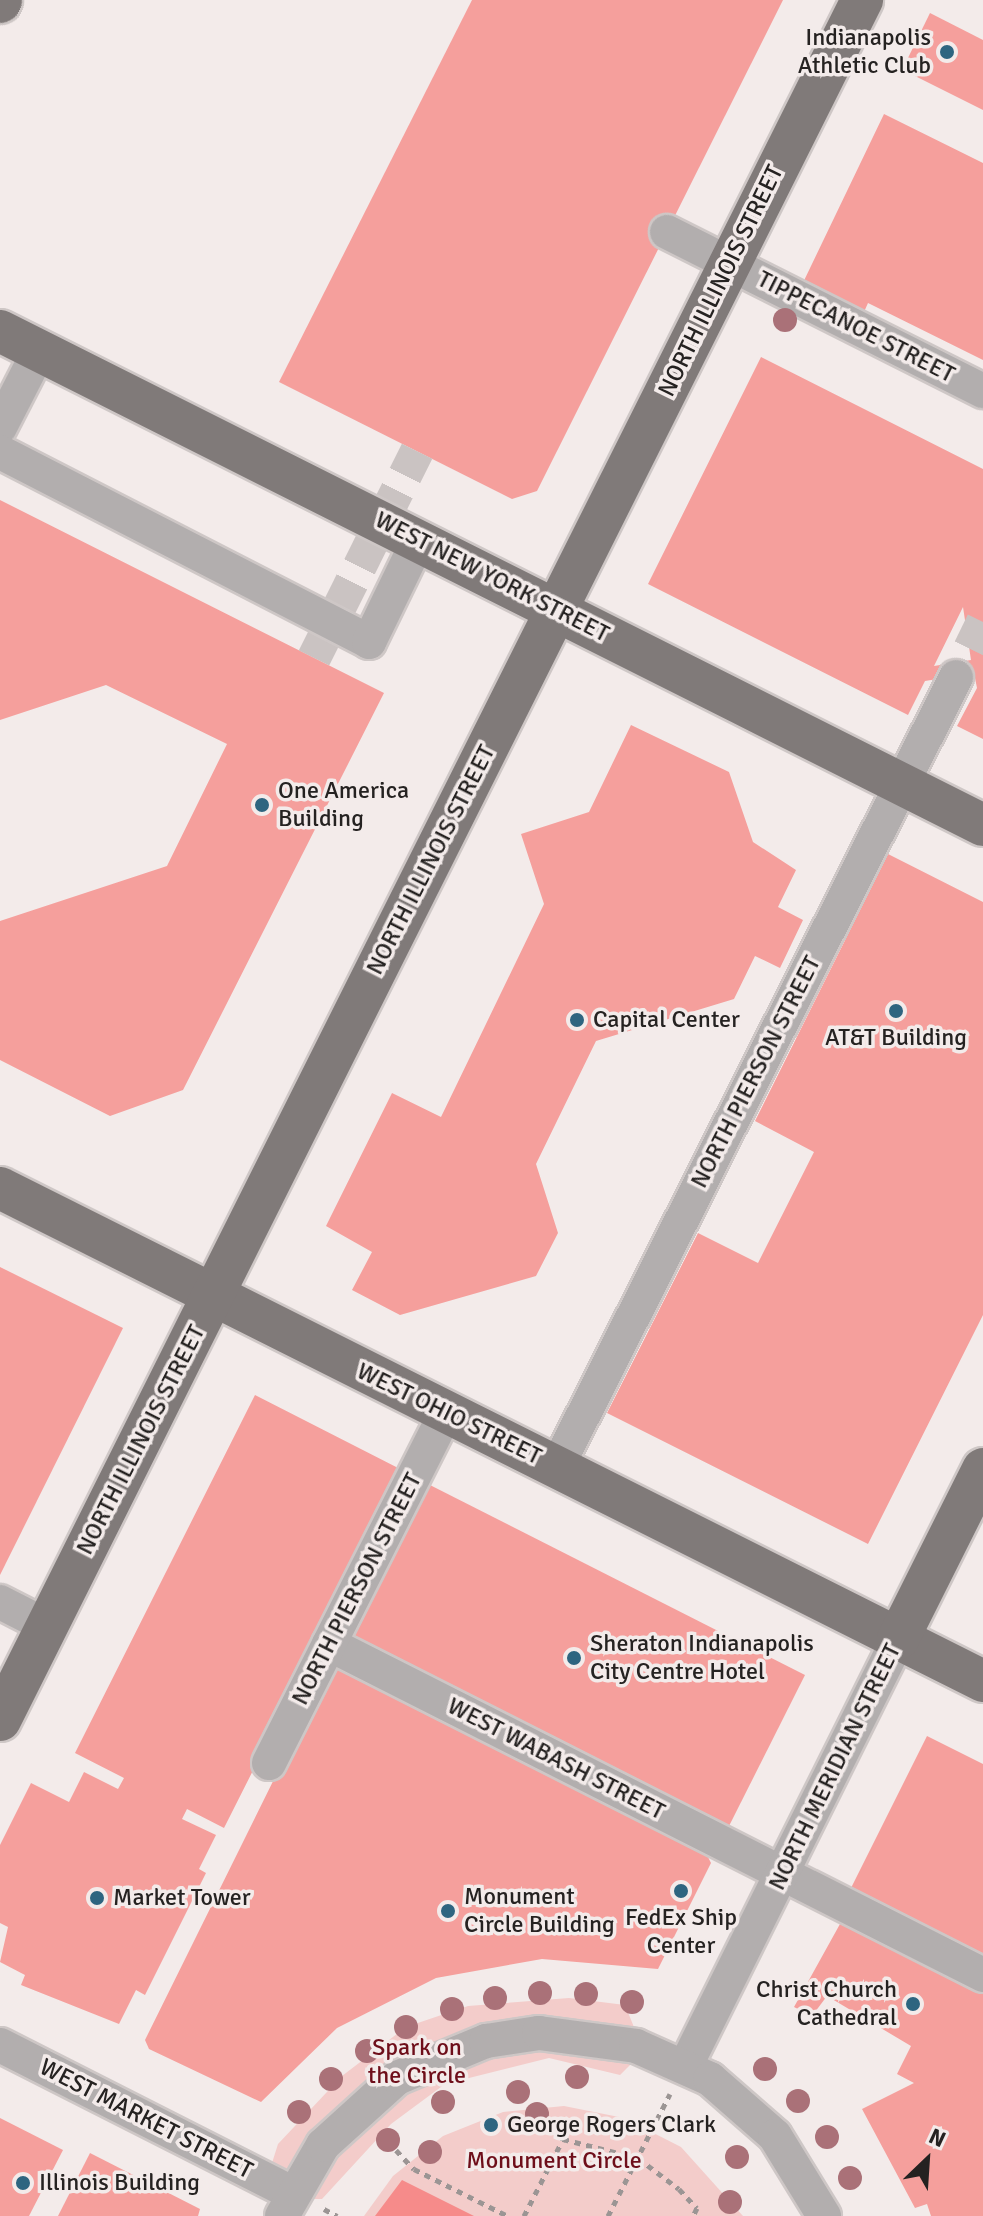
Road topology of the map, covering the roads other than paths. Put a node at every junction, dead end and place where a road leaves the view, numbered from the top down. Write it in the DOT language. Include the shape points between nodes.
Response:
graph roads {
  1 [pos="862,0"];
  2 [pos="667,232"];
  3 [pos="729,264"];
  4 [pos="0,331"];
  5 [pos="39,351"];
  6 [pos="983,391"];
  7 [pos="0,427"];
  8 [pos="0,452"];
  9 [pos="419,539"];
  10 [pos="558,610"];
  11 [pos="963,663"];
  12 [pos="901,785"];
  13 [pos="983,825"];
  14 [pos="0,1188"];
  15 [pos="213,1295"];
  16 [pos="445,1414"];
  17 [pos="557,1467"];
  18 [pos="983,1469"];
  19 [pos="0,1602"];
  20 [pos="47,1626"];
  21 [pos="898,1639"];
  22 [pos="329,1644"];
  23 [pos="983,1681"];
  24 [pos="2,1713"];
  25 [pos="269,1763"];
  26 [pos="783,1874"];
  27 [pos="983,1975"];
  28 [pos="0,2045"];
  29 [pos="686,2065"];
  30 [pos="287,2205"];
  31 [pos="824,2216"];
  1 -- 3 [label="main road, NORTH ILLINOIS STREET"];
  2 -- 3 [label="street, TIPPECANOE STREET"];
  3 -- 6 [label="street, TIPPECANOE STREET"];
  3 -- 10 [label="main road, NORTH ILLINOIS STREET"];
  4 -- 5 [label="main road, WEST NEW YORK STREET"];
  5 -- 7 [label="street"];
  5 -- 9 [label="main road, WEST NEW YORK STREET"];
  8 -- 9 [label="street" via="369,642"];
  9 -- 10 [label="main road, WEST NEW YORK STREET"];
  10 -- 12 [label="main road, WEST NEW YORK STREET"];
  10 -- 15 [label="main road, NORTH ILLINOIS STREET"];
  11 -- 12 [label="street, NORTH PIERSON STREET"];
  12 -- 13 [label="main road, WEST NEW YORK STREET"];
  12 -- 17 [label="street, NORTH PIERSON STREET"];
  14 -- 15 [label="main road, WEST OHIO STREET"];
  15 -- 16 [label="main road, WEST OHIO STREET"];
  15 -- 20 [label="main road, NORTH ILLINOIS STREET"];
  16 -- 17 [label="main road, WEST OHIO STREET"];
  16 -- 22 [label="street, NORTH PIERSON STREET"];
  17 -- 21 [label="main road, WEST OHIO STREET"];
  18 -- 21 [label="main road, NORTH MERIDIAN STREET"];
  19 -- 20 [label="street"];
  20 -- 24 [label="main road, NORTH ILLINOIS STREET"];
  21 -- 23 [label="main road, WEST OHIO STREET"];
  21 -- 26 [label="street, NORTH MERIDIAN STREET"];
  22 -- 25 [label="street, NORTH PIERSON STREET"];
  22 -- 26 [label="street, WEST WABASH STREET"];
  26 -- 27 [label="street, WEST WABASH STREET"];
  26 -- 29 [label="street, NORTH MERIDIAN STREET"];
  28 -- 30 [label="street, WEST MARKET STREET"];
  29 -- 30 [label="street" via="636,2046 563,2034 486,2041 438,2057 357,2108"];
  29 -- 31 [label="street" via="775,2136"];
}
